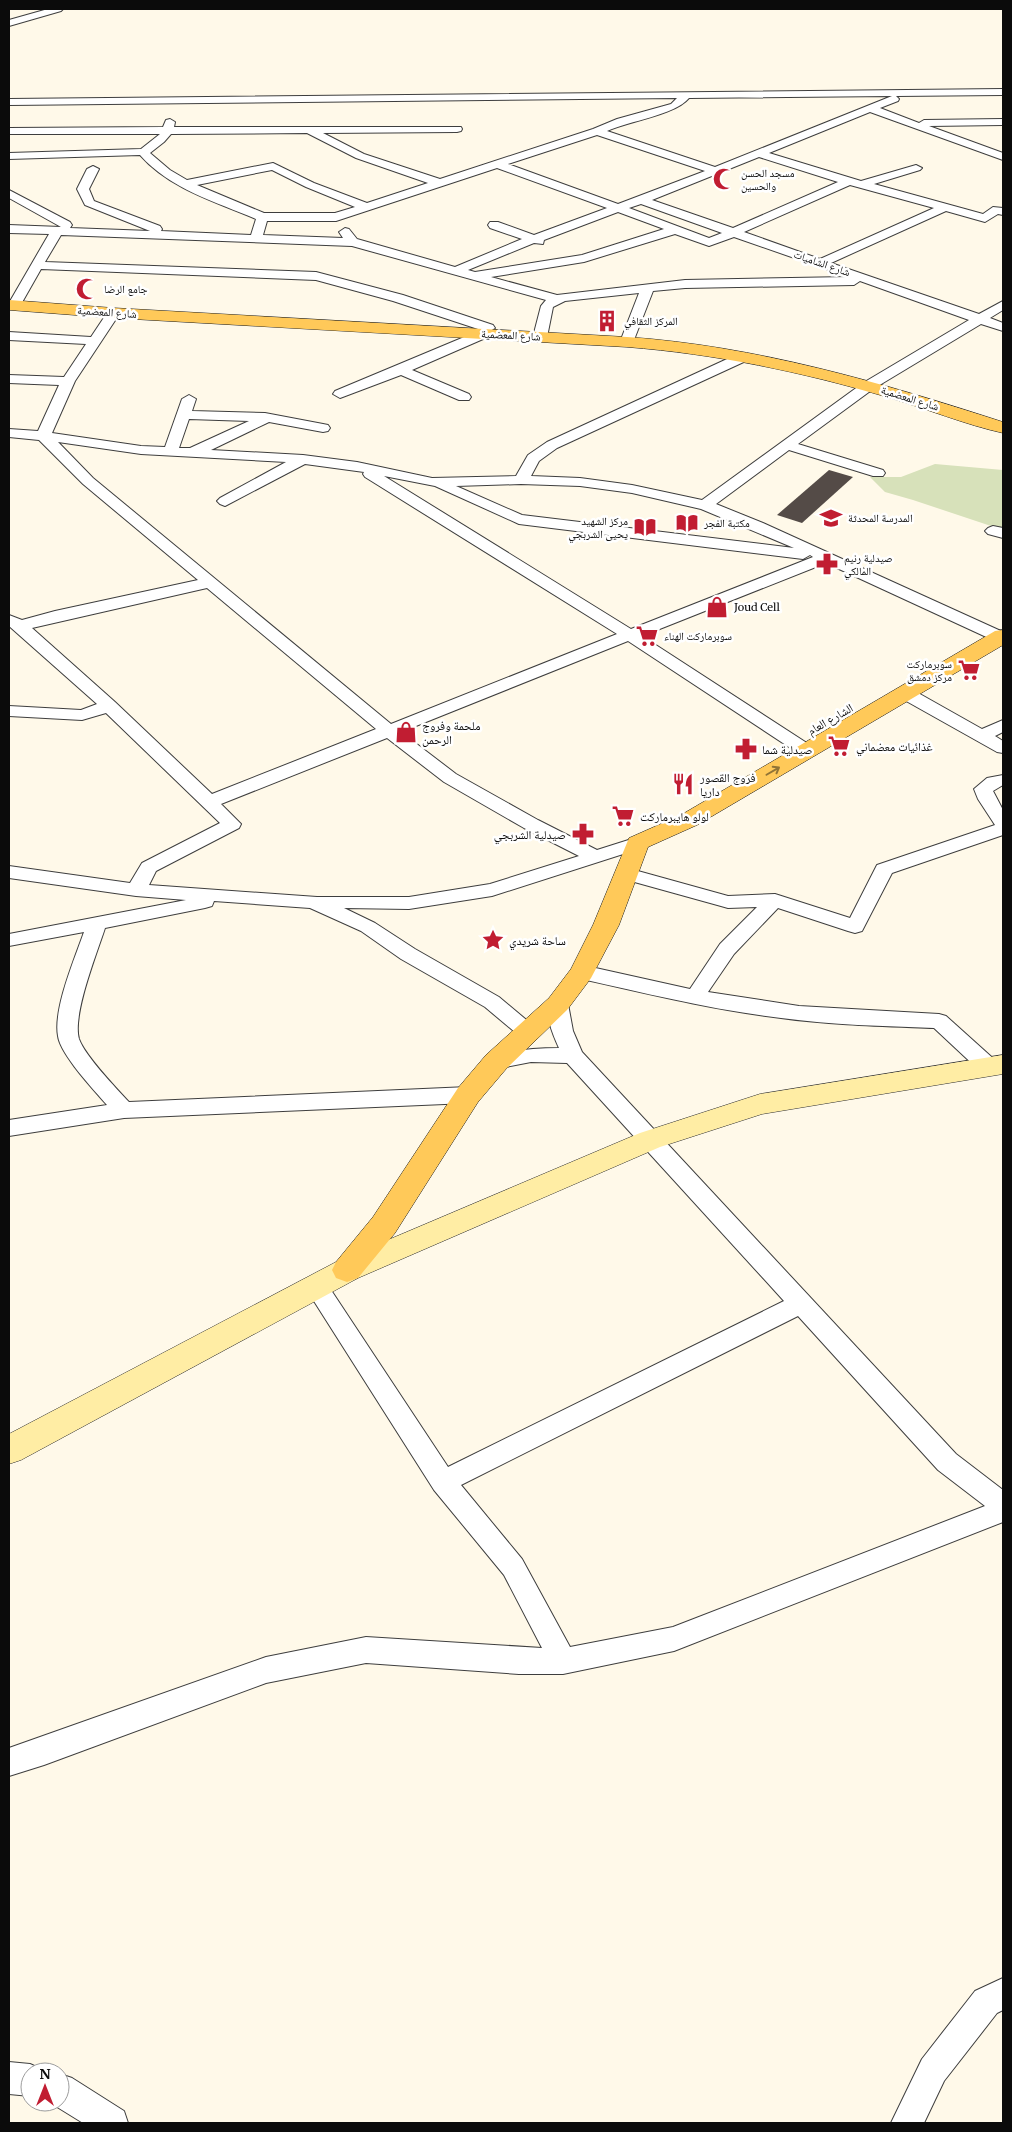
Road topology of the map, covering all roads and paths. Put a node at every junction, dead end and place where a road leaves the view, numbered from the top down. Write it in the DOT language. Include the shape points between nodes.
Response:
graph roads {
  1 [pos="58,9"];
  2 [pos="9,23"];
  3 [pos="1003,92"];
  4 [pos="911,93"];
  5 [pos="687,95"];
  6 [pos="279,99"];
  7 [pos="175,100"];
  8 [pos="126,101"];
  9 [pos="9,102"];
  10 [pos="870,108"];
  11 [pos="255,110"];
  12 [pos="239,118"];
  13 [pos="117,122"];
  14 [pos="1003,122"];
  15 [pos="912,123"];
  16 [pos="168,129"];
  17 [pos="214,129"];
  18 [pos="308,129"];
  19 [pos="457,129"];
  20 [pos="9,131"];
  21 [pos="597,131"];
  22 [pos="125,151"];
  23 [pos="143,152"];
  24 [pos="758,153"];
  25 [pos="9,156"];
  26 [pos="1003,156"];
  27 [pos="498,164"];
  28 [pos="916,168"];
  29 [pos="93,169"];
  30 [pos="714,170"];
  31 [pos="849,181"];
  32 [pos="440,183"];
  33 [pos="187,184"];
  34 [pos="862,184"];
  35 [pos="9,193"];
  36 [pos="641,200"];
  37 [pos="89,203"];
  38 [pos="366,207"];
  39 [pos="946,207"];
  40 [pos="619,208"];
  41 [pos="1001,210"];
  42 [pos="262,217"];
  43 [pos="336,217"];
  44 [pos="66,223"];
  45 [pos="494,225"];
  46 [pos="9,229"];
  47 [pos="677,229"];
  48 [pos="735,232"];
  49 [pos="173,236"];
  50 [pos="256,239"];
  51 [pos="533,239"];
  52 [pos="353,242"];
  53 [pos="584,258"];
  54 [pos="820,262"];
  55 [pos="37,265"];
  56 [pos="456,271"];
  57 [pos="474,276"];
  58 [pos="872,280"];
  59 [pos="648,287"];
  60 [pos="557,299"];
  61 [pos="11,303"];
  62 [pos="1003,304"];
  63 [pos="116,310"];
  64 [pos="981,318"];
  65 [pos="1003,327"];
  66 [pos="486,331"];
  67 [pos="541,334"];
  68 [pos="9,336"];
  69 [pos="628,340"];
  70 [pos="95,341"];
  71 [pos="744,357"];
  72 [pos="401,370"];
  73 [pos="9,379"];
  74 [pos="68,381"];
  75 [pos="872,384"];
  76 [pos="340,394"];
  77 [pos="464,397"];
  78 [pos="188,399"];
  79 [pos="183,415"];
  80 [pos="268,418"];
  81 [pos="1003,420"];
  82 [pos="323,428"];
  83 [pos="1003,428"];
  84 [pos="9,433"];
  85 [pos="43,436"];
  86 [pos="788,445"];
  87 [pos="170,452"];
  88 [pos="192,453"];
  89 [pos="304,459"];
  90 [pos="357,466"];
  91 [pos="878,473"];
  92 [pos="521,480"];
  93 [pos="432,482"];
  94 [pos="225,501"];
  95 [pos="705,505"];
  96 [pos="826,557"];
  97 [pos="211,582"];
  98 [pos="14,623"];
  99 [pos="998,630"];
  100 [pos="630,635"];
  101 [pos="905,693"];
  102 [pos="109,706"];
  103 [pos="9,711"];
  104 [pos="1003,725"];
  105 [pos="390,731"];
  106 [pos="982,736"];
  107 [pos="799,747"];
  108 [pos="1003,748"];
  109 [pos="1003,780"];
  110 [pos="209,802"];
  111 [pos="1003,824"];
  112 [pos="1003,830"];
  113 [pos="638,843"];
  114 [pos="596,857"];
  115 [pos="9,872"];
  116 [pos="627,874"];
  117 [pos="136,890"];
  118 [pos="232,897"];
  119 [pos="775,900"];
  120 [pos="313,902"];
  121 [pos="97,923"];
  122 [pos="9,940"];
  123 [pos="582,972"];
  124 [pos="695,997"];
  125 [pos="558,1004"];
  126 [pos="529,1033"];
  127 [pos="573,1056"];
  128 [pos="496,1062"];
  129 [pos="996,1065"];
  130 [pos="468,1095"];
  131 [pos="124,1110"];
  132 [pos="9,1128"];
  133 [pos="650,1140"];
  134 [pos="348,1270"];
  135 [pos="317,1288"];
  136 [pos="800,1304"];
  137 [pos="9,1450"];
  138 [pos="443,1482"];
  139 [pos="1003,1505"];
  140 [pos="1003,1511"];
  141 [pos="563,1661"];
  142 [pos="9,1762"];
  143 [pos="1003,1994"];
  144 [pos="70,2096"];
  145 [pos="112,2123"];
  146 [pos="907,2123"];
  1 -- 2 [label="street"];
  3 -- 4 [label="street"];
  4 -- 5 [label="street"];
  4 -- 10 [label="street"];
  5 -- 6 [label="street"];
  5 -- 21 [label="street" via="675,106"];
  6 -- 7 [label="street"];
  6 -- 11 [label="street"];
  6 -- 18 [label="street"];
  7 -- 8 [label="street"];
  7 -- 16 [label="street"];
  8 -- 9 [label="street"];
  8 -- 13 [label="street"];
  10 -- 15 [label="street"];
  10 -- 24 [label="street"];
  12 -- 17 [label="street"];
  13 -- 16 [label="street"];
  13 -- 20 [label="street"];
  13 -- 22 [label="street"];
  14 -- 15 [label="street"];
  15 -- 26 [label="street"];
  16 -- 17 [label="street"];
  16 -- 23 [label="street" via="158,143"];
  17 -- 18 [label="street"];
  18 -- 19 [label="street"];
  18 -- 32 [label="street" via="360,156"];
  21 -- 27 [label="street"];
  21 -- 30 [label="street"];
  22 -- 23 [label="street"];
  22 -- 25 [label="street"];
  23 -- 33 [label="street" via="168,176"];
  24 -- 30 [label="street"];
  24 -- 31 [label="street"];
  27 -- 32 [label="street"];
  27 -- 40 [label="street"];
  28 -- 34 [label="street"];
  29 -- 37 [label="street" via="83,189"];
  30 -- 36 [label="street"];
  31 -- 34 [label="street"];
  31 -- 48 [label="street"];
  32 -- 38 [label="street"];
  33 -- 38 [label="street" via="273,166"];
  33 -- 42 [label="street"];
  34 -- 39 [label="street"];
  35 -- 44 [label="street"];
  36 -- 40 [label="street"];
  36 -- 48 [label="street, شارع الشاميات"];
  37 -- 44 [label="street"];
  37 -- 49 [label="street"];
  38 -- 43 [label="street"];
  39 -- 41 [label="street" via="985,218"];
  39 -- 54 [label="street"];
  40 -- 47 [label="street"];
  40 -- 51 [label="street"];
  42 -- 43 [label="street"];
  42 -- 50 [label="street"];
  43 -- 52 [label="street"];
  44 -- 46 [label="street"];
  44 -- 49 [label="street"];
  44 -- 55 [label="street"];
  45 -- 51 [label="street"];
  47 -- 48 [label="street" via="709,242"];
  47 -- 53 [label="street"];
  48 -- 54 [label="street, شارع الشاميات"];
  49 -- 50 [label="street"];
  50 -- 52 [label="street"];
  51 -- 53 [label="street"];
  51 -- 56 [label="street"];
  52 -- 56 [label="street"];
  53 -- 57 [label="street"];
  54 -- 58 [label="street, شارع الشاميات"];
  55 -- 61 [label="street"];
  55 -- 66 [label="street" via="316,276 398,298"];
  56 -- 57 [label="street"];
  57 -- 60 [label="street"];
  58 -- 59 [label="street"];
  58 -- 64 [label="street, شارع الشاميات"];
  59 -- 60 [label="street"];
  59 -- 69 [label="street"];
  60 -- 67 [label="street" via="547,306"];
  61 -- 63 [label="main road, شارع المعضمية"];
  62 -- 64 [label="street"];
  63 -- 66 [label="main road, شارع المعضمية"];
  63 -- 70 [label="street"];
  64 -- 65 [label="street, شارع الشاميات"];
  64 -- 75 [label="street"];
  66 -- 67 [label="main road, شارع المعضمية"];
  66 -- 72 [label="street"];
  67 -- 69 [label="main road, شارع المعضمية"];
  68 -- 70 [label="street"];
  69 -- 71 [label="main road, شارع المعضمية"];
  69 -- 75 [label="main road, شارع المعضمية" via="745,354"];
  70 -- 74 [label="street"];
  71 -- 75 [label="main road, شارع المعضمية"];
  71 -- 92 [label="street" via="552,445 533,458"];
  72 -- 76 [label="street"];
  72 -- 77 [label="street"];
  73 -- 74 [label="street"];
  74 -- 85 [label="street"];
  75 -- 81 [label="main road, شارع المعضمية" via="913,391"];
  75 -- 83 [label="main road, شارع المعضمية"];
  75 -- 86 [label="street"];
  78 -- 79 [label="street"];
  79 -- 80 [label="street"];
  79 -- 87 [label="street"];
  80 -- 82 [label="street"];
  80 -- 88 [label="street"];
  84 -- 85 [label="street"];
  85 -- 87 [label="street"];
  85 -- 97 [label="street" via="88,481"];
  86 -- 91 [label="street"];
  86 -- 95 [label="street"];
  87 -- 88 [label="street"];
  88 -- 89 [label="street"];
  89 -- 90 [label="street"];
  89 -- 94 [label="street"];
  90 -- 93 [label="street"];
  90 -- 100 [label="street"];
  92 -- 93 [label="street"];
  92 -- 95 [label="street" via="580,482 632,489"];
  93 -- 96 [label="street" via="519,519"];
  95 -- 96 [label="street"];
  96 -- 99 [label="street"];
  96 -- 100 [label="street"];
  97 -- 98 [label="street"];
  97 -- 105 [label="street"];
  98 -- 102 [label="street"];
  99 -- 101 [label="main road"];
  99 -- 107 [label="main road, الشارع العام"];
  100 -- 105 [label="street"];
  100 -- 107 [label="street"];
  101 -- 106 [label="street"];
  101 -- 107 [label="main road"];
  102 -- 103 [label="street" via="82,715"];
  102 -- 110 [label="street"];
  104 -- 106 [label="street"];
  105 -- 110 [label="street"];
  105 -- 114 [label="street" via="450,778"];
  106 -- 108 [label="street"];
  107 -- 113 [label="main road" via="689,820"];
  109 -- 111 [label="street" via="983,789"];
  110 -- 117 [label="street" via="232,824 149,867"];
  112 -- 119 [label="street" via="884,869 855,928"];
  113 -- 114 [label="street"];
  113 -- 116 [label="main road"];
  114 -- 120 [label="street" via="492,890 409,903"];
  115 -- 117 [label="street"];
  116 -- 119 [label="street" via="728,902"];
  116 -- 123 [label="main road"];
  117 -- 118 [label="street"];
  118 -- 120 [label="street"];
  118 -- 121 [label="street"];
  119 -- 124 [label="street" via="727,950"];
  120 -- 126 [label="street" via="368,927 492,1002"];
  121 -- 122 [label="street"];
  121 -- 131 [label="street" via="68,1020 68,1039 101,1085"];
  123 -- 124 [label="street"];
  123 -- 125 [label="main road"];
  124 -- 129 [label="street" via="780,1011 939,1021"];
  125 -- 126 [label="main road"];
  125 -- 127 [label="street" via="558,1019"];
  126 -- 128 [label="main road"];
  127 -- 128 [label="street" via="531,1055"];
  127 -- 133 [label="street"];
  128 -- 130 [label="main road"];
  129 -- 133 [label="street" via="760,1104"];
  130 -- 131 [label="street"];
  130 -- 134 [label="main road" via="384,1225"];
  131 -- 132 [label="street"];
  133 -- 134 [label="street"];
  133 -- 136 [label="street"];
  134 -- 135 [label="street"];
  135 -- 137 [label="street"];
  135 -- 138 [label="street"];
  136 -- 138 [label="street"];
  136 -- 139 [label="street" via="947,1462"];
  138 -- 141 [label="street" via="514,1567"];
  140 -- 141 [label="street" via="674,1639"];
  141 -- 142 [label="street" via="366,1650 266,1670"];
  143 -- 146 [label="street" via="986,2002 933,2070"];
  144 -- 145 [label="street"];
}
